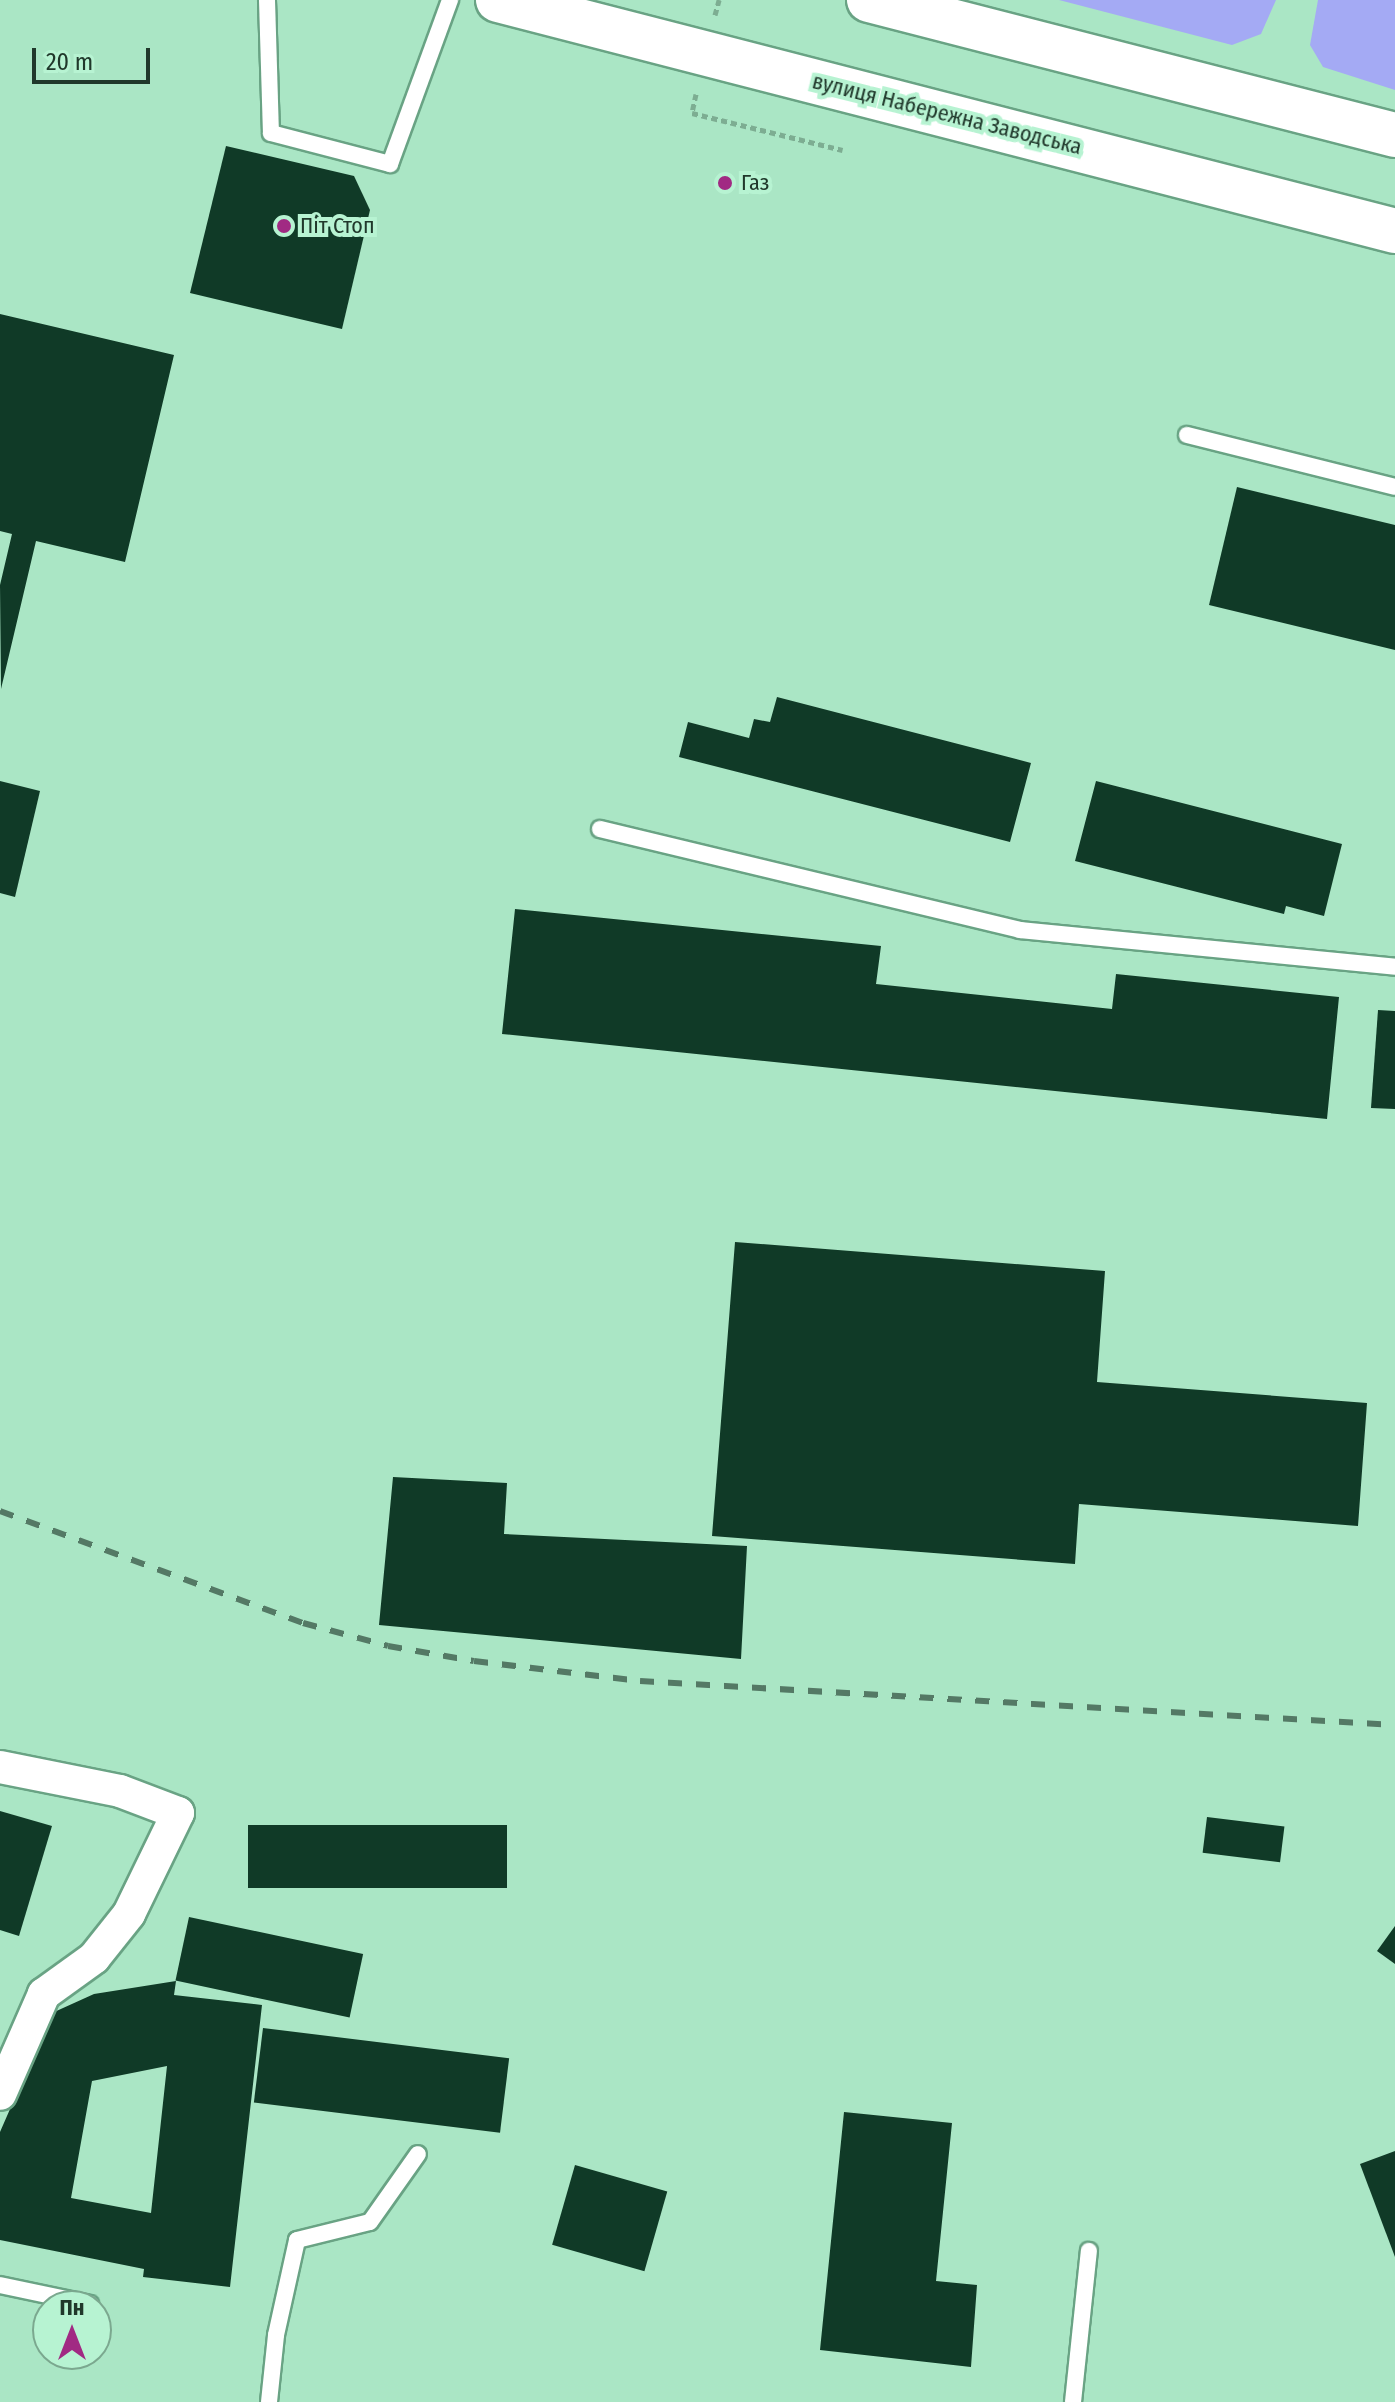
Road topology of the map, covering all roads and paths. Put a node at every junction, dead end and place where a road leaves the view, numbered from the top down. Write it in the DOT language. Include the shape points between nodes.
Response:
graph roads {
  1 [pos="267,0"];
  2 [pos="450,0"];
  3 [pos="498,0"];
  4 [pos="869,0"];
  5 [pos="1395,135"];
  6 [pos="1395,231"];
  7 [pos="1187,435"];
  8 [pos="1395,487"];
  9 [pos="600,829"];
  10 [pos="1395,967"];
  11 [pos="0,1767"];
  12 [pos="0,2094"];
  13 [pos="418,2154"];
  14 [pos="1089,2251"];
  15 [pos="0,2285"];
  16 [pos="32,2292"];
  17 [pos="269,2402"];
  18 [pos="1073,2402"];
  1 -- 2 [label="lane" via="271,133 390,164"];
  3 -- 6 [label="main road, вулиця Набережна Заводська"];
  4 -- 5 [label="main road"];
  7 -- 8 [label="lane"];
  9 -- 10 [label="lane" via="1020,930"];
  11 -- 12 [label="street" via="120,1791 178,1813 129,1914 94,1958 44,1994"];
  13 -- 17 [label="lane" via="370,2222 297,2240 276,2335"];
  14 -- 18 [label="lane"];
  15 -- 16 [label="lane"];
}
